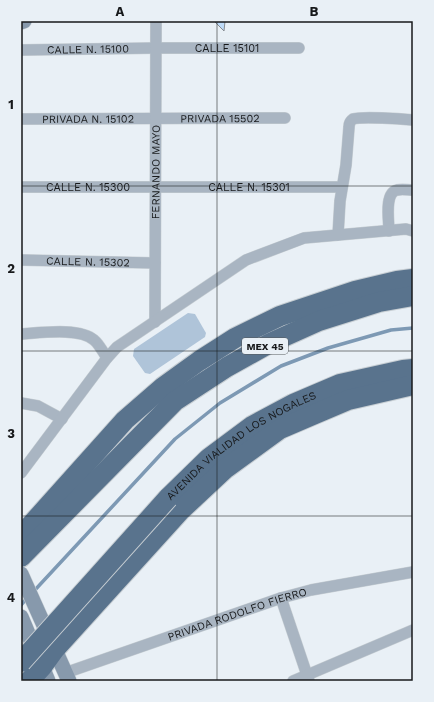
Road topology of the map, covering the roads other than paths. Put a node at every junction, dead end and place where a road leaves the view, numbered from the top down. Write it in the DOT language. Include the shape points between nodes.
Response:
graph roads {
  1 [pos="24,21"];
  2 [pos="156,21"];
  3 [pos="21,22"];
  4 [pos="156,48"];
  5 [pos="299,48"];
  6 [pos="21,50"];
  7 [pos="156,118"];
  8 [pos="285,118"];
  9 [pos="21,119"];
  10 [pos="413,120"];
  11 [pos="21,187"];
  12 [pos="342,187"];
  13 [pos="156,188"];
  14 [pos="413,190"];
  15 [pos="413,230"];
  16 [pos="389,231"];
  17 [pos="338,235"];
  18 [pos="21,260"];
  19 [pos="155,263"];
  20 [pos="413,279"];
  21 [pos="413,296"];
  22 [pos="155,322"];
  23 [pos="21,334"];
  24 [pos="107,358"];
  25 [pos="413,369"];
  26 [pos="413,385"];
  27 [pos="21,403"];
  28 [pos="62,419"];
  29 [pos="21,473"];
  30 [pos="21,536"];
  31 [pos="21,557"];
  32 [pos="413,572"];
  33 [pos="21,574"];
  34 [pos="281,598"];
  35 [pos="21,616"];
  36 [pos="413,630"];
  37 [pos="55,649"];
  38 [pos="21,662"];
  39 [pos="40,676"];
  40 [pos="67,677"];
  41 [pos="308,678"];
  42 [pos="293,681"];
  1 -- 3 [label="main road"];
  2 -- 4 [label="street, FERNANDO MAYO"];
  4 -- 5 [label="street, CALLE 15101"];
  4 -- 6 [label="street, CALLE N. 15100"];
  4 -- 7 [label="street, FERNANDO MAYO"];
  7 -- 8 [label="street, PRIVADA 15502"];
  7 -- 9 [label="street, PRIVADA N. 15102"];
  7 -- 13 [label="street, FERNANDO MAYO"];
  10 -- 12 [label="street" via="353,119 349,124"];
  11 -- 13 [label="street, CALLE N. 15300"];
  12 -- 13 [label="street, CALLE N. 15301"];
  12 -- 17 [label="street"];
  13 -- 19 [label="street, FERNANDO MAYO"];
  14 -- 16 [label="street" via="396,190 392,193 389,199"];
  15 -- 16 [label="street"];
  16 -- 17 [label="street"];
  17 -- 22 [label="street" via="304,238 246,260"];
  18 -- 19 [label="street, CALLE N. 15302"];
  19 -- 22 [label="street, FERNANDO MAYO"];
  20 -- 30 [label="highway" via="355,291 280,316 235,338 199,361 163,387 126,420"];
  21 -- 31 [label="highway, MEX 45" via="379,302 319,321 270,343 175,401"];
  22 -- 24 [label="street" via="117,347"];
  23 -- 24 [label="street" via="72,332 84,335 94,340"];
  24 -- 28 [label="street"];
  25 -- 38 [label="highway, AVENIDA VIALIDAD LOS NOGALES, bridge" via="340,384 292,404 252,426 209,458 168,498"];
  26 -- 37 [label="highway" via="348,400 280,429 225,469 180,511"];
  27 -- 28 [label="street" via="38,406"];
  28 -- 29 [label="street"];
  32 -- 34 [label="street, PRIVADA RODOLFO FIERRO" via="311,590"];
  33 -- 37 [label="main road"];
  34 -- 40 [label="street, PRIVADA RODOLFO FIERRO"];
  34 -- 41 [label="street"];
  35 -- 39 [label="main road"];
  36 -- 41 [label="street"];
  37 -- 39 [label="highway"];
  37 -- 40 [label="main road"];
  41 -- 42 [label="street"];
}
